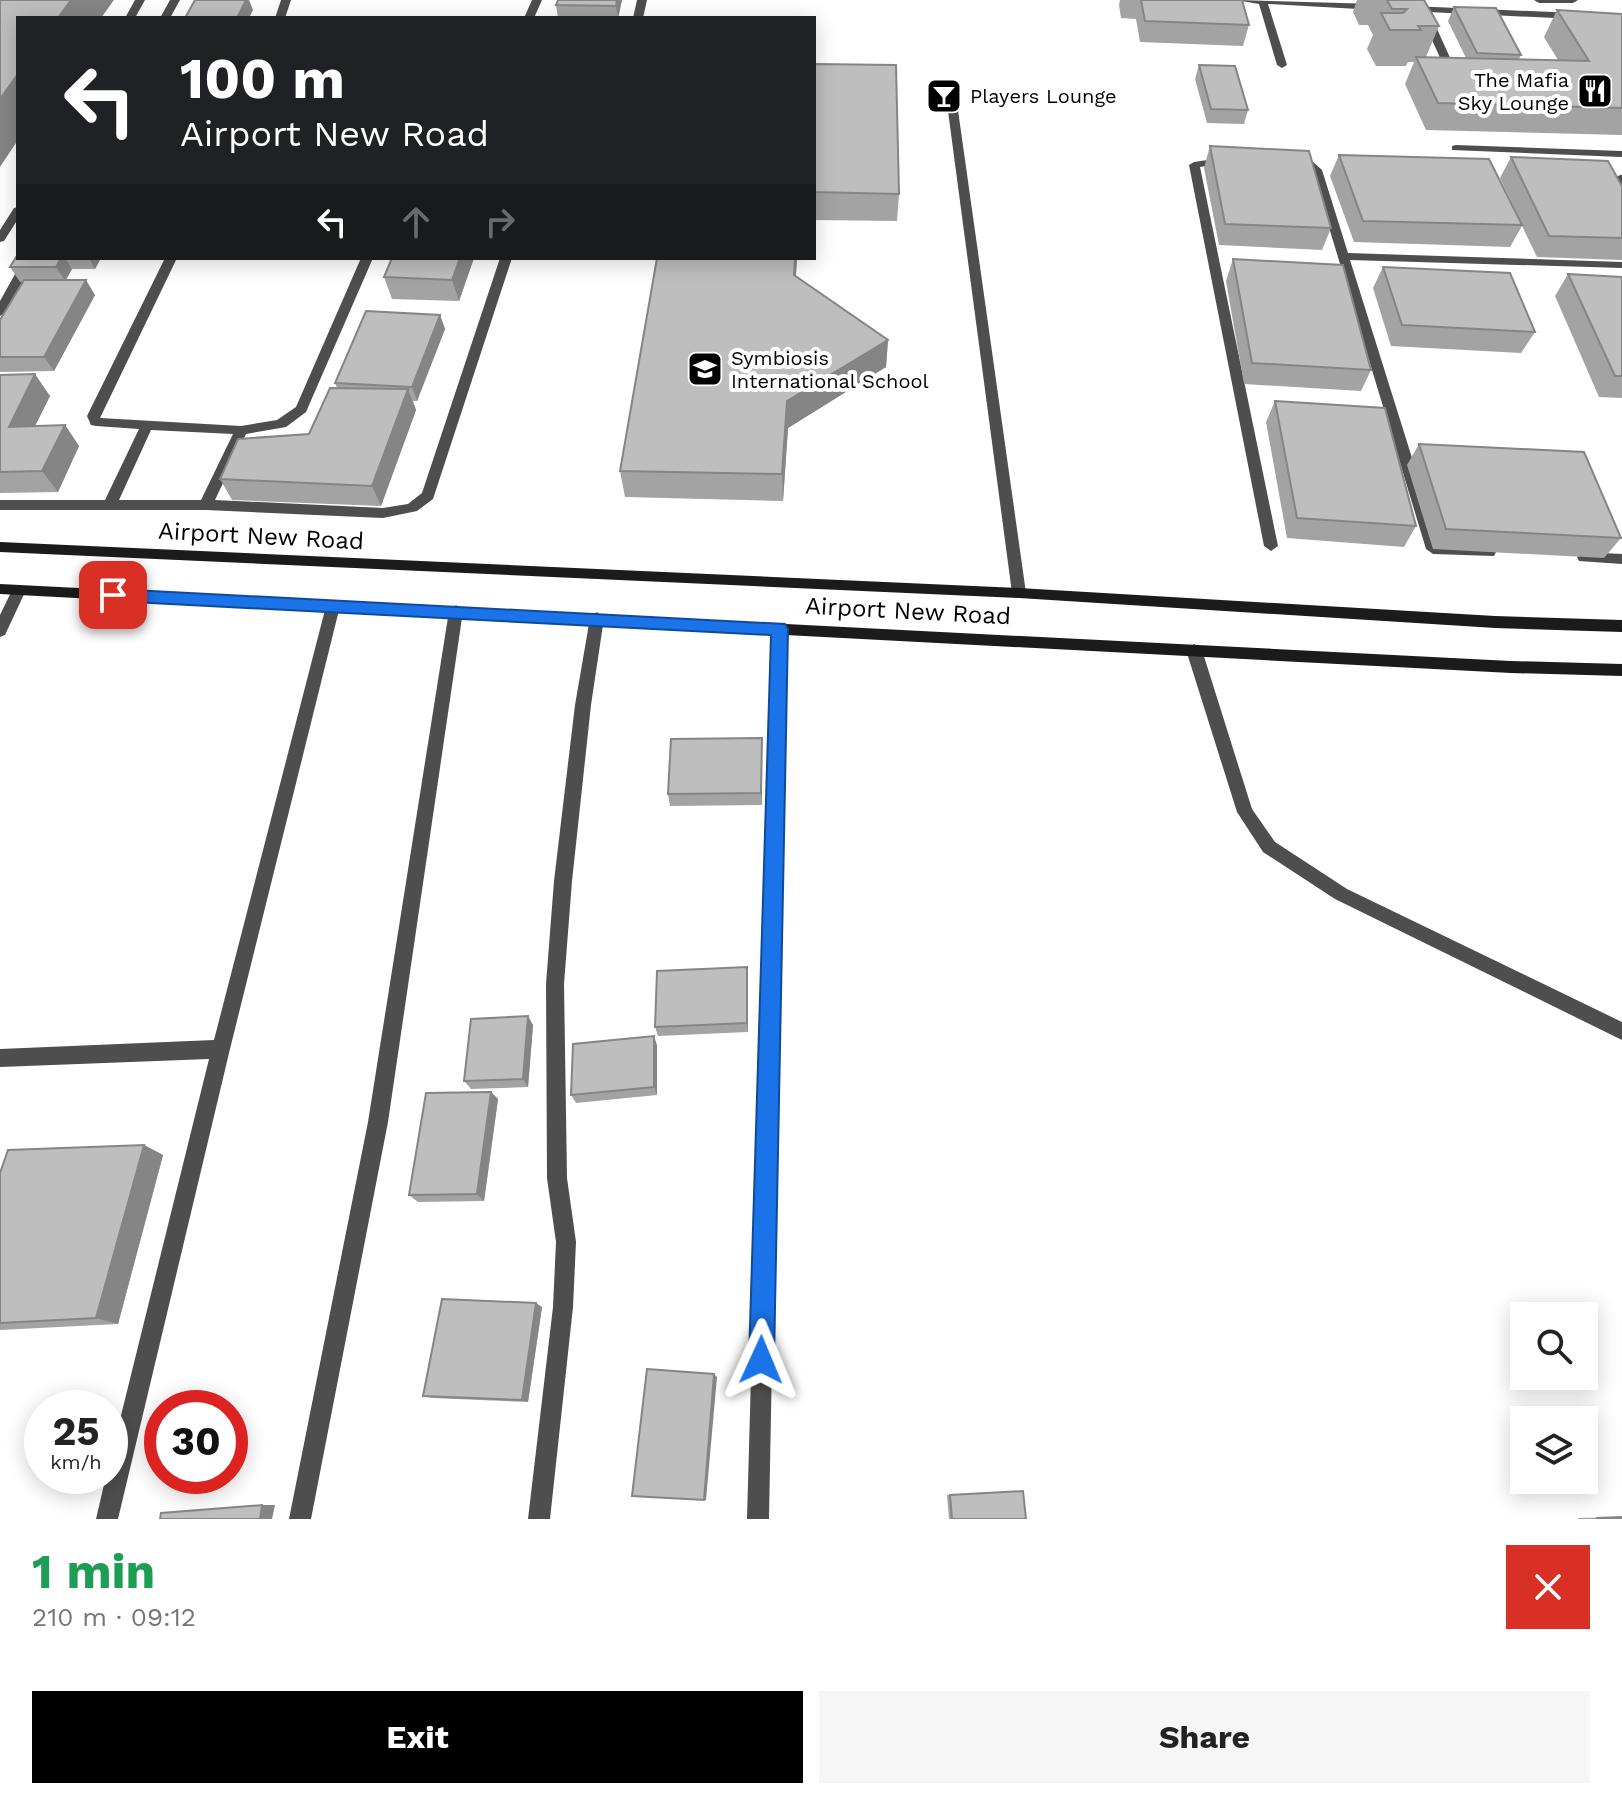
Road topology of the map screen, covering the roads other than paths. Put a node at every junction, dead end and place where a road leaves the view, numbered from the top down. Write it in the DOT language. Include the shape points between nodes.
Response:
graph roads {
  1 [pos="1241,0"];
  2 [pos="1539,0"];
  3 [pos="1573,0"];
  4 [pos="1263,1"];
  5 [pos="1391,8"];
  6 [pos="1407,9"];
  7 [pos="1423,10"];
  8 [pos="1591,16"];
  9 [pos="1447,62"];
  10 [pos="1282,65"];
  11 [pos="951,96"];
  12 [pos="1456,148"];
  13 [pos="1622,154"];
  14 [pos="1242,160"];
  15 [pos="1283,161"];
  16 [pos="1317,170"];
  17 [pos="1333,171"];
  18 [pos="1604,178"];
  19 [pos="1621,180"];
  20 [pos="16,213"];
  21 [pos="0,239"];
  22 [pos="1345,256"];
  23 [pos="29,260"];
  24 [pos="170,260"];
  25 [pos="366,260"];
  26 [pos="505,260"];
  27 [pos="1622,265"];
  28 [pos="0,312"];
  29 [pos="147,425"];
  30 [pos="241,430"];
  31 [pos="110,504"];
  32 [pos="0,505"];
  33 [pos="206,505"];
  34 [pos="1271,546"];
  35 [pos="0,547"];
  36 [pos="1511,553"];
  37 [pos="1573,557"];
  38 [pos="1622,559"];
  39 [pos="0,589"];
  40 [pos="19,590"];
  41 [pos="1019,593"];
  42 [pos="333,606"];
  43 [pos="456,611"];
  44 [pos="597,618"];
  45 [pos="1622,626"];
  46 [pos="779,629"];
  47 [pos="0,631"];
  48 [pos="1194,650"];
  49 [pos="1622,670"];
  50 [pos="1622,1031"];
  51 [pos="221,1049"];
  52 [pos="0,1058"];
  53 [pos="107,1519"];
  54 [pos="300,1519"];
  55 [pos="539,1519"];
  56 [pos="758,1519"];
  1 -- 4 [label="street"];
  2 -- 3 [label="street"];
  4 -- 5 [label="street"];
  4 -- 10 [label="street"];
  6 -- 7 [label="street"];
  7 -- 8 [label="street"];
  7 -- 9 [label="street"];
  11 -- 41 [label="street"];
  12 -- 13 [label="street"];
  14 -- 34 [label="street" via="1194,165"];
  15 -- 16 [label="street" via="1308,163"];
  16 -- 17 [label="street"];
  16 -- 22 [label="street"];
  18 -- 19 [label="street"];
  20 -- 21 [label="street"];
  22 -- 27 [label="street"];
  22 -- 36 [label="street" via="1433,549"];
  23 -- 28 [label="street"];
  24 -- 29 [label="street" via="93,416 96,422"];
  25 -- 30 [label="street" via="301,409 279,426"];
  26 -- 33 [label="street" via="428,496 412,508 383,513"];
  29 -- 30 [label="street"];
  29 -- 31 [label="street"];
  30 -- 33 [label="street"];
  31 -- 32 [label="street"];
  31 -- 33 [label="street"];
  35 -- 41 [label="main road, Airport New Road"];
  37 -- 38 [label="street"];
  39 -- 40 [label="main road, Airport New Road"];
  40 -- 42 [label="main road, Airport New Road"];
  40 -- 47 [label="street"];
  41 -- 45 [label="main road, Airport New Road"];
  42 -- 43 [label="main road, Airport New Road"];
  42 -- 51 [label="street"];
  43 -- 44 [label="main road, Airport New Road"];
  43 -- 54 [label="street" via="378,1122"];
  44 -- 46 [label="main road, Airport New Road"];
  44 -- 55 [label="street" via="564,866 555,984 557,1178 566,1242"];
  46 -- 48 [label="main road, Airport New Road"];
  46 -- 56 [label="street"];
  48 -- 49 [label="main road, Airport New Road"];
  48 -- 50 [label="street" via="1245,812 1269,847 1341,894"];
  51 -- 52 [label="street"];
  51 -- 53 [label="street"];
}
